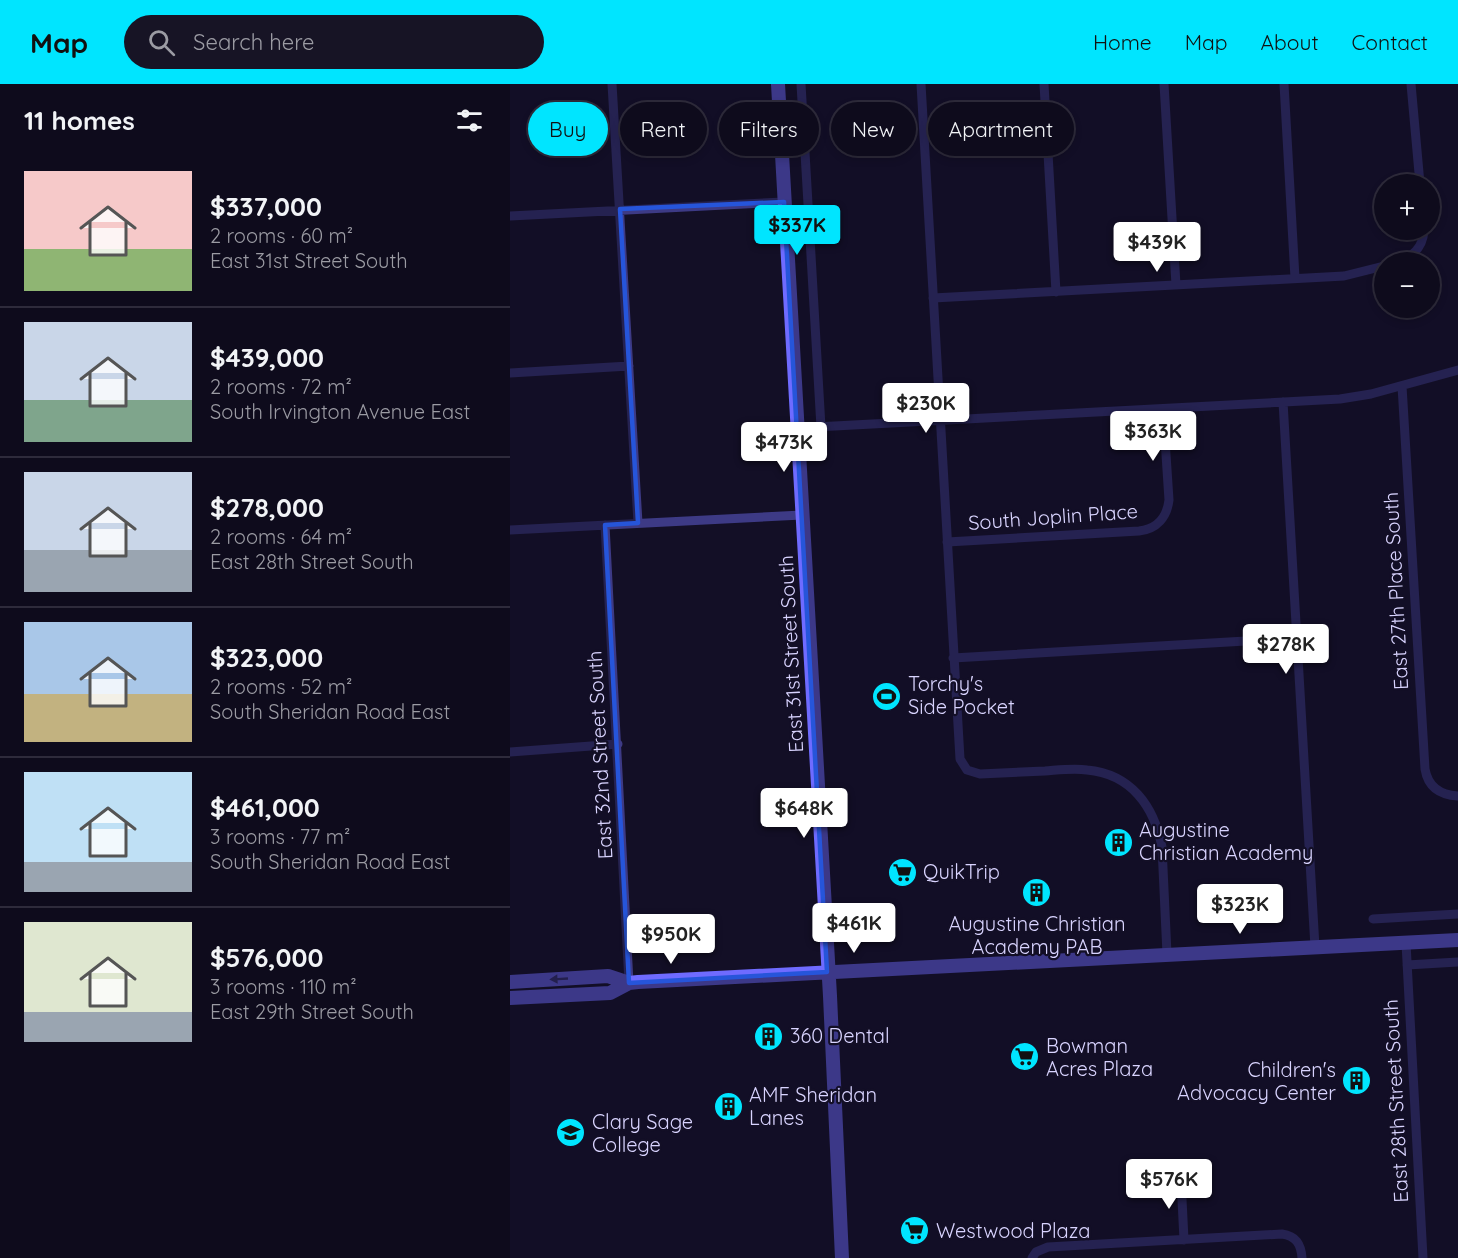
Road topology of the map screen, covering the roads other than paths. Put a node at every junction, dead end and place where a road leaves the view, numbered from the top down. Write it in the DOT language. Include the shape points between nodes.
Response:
graph roads {
  1 [pos="612,84"];
  2 [pos="778,84"];
  3 [pos="801,84"];
  4 [pos="921,84"];
  5 [pos="1044,84"];
  6 [pos="1164,84"];
  7 [pos="1284,84"];
  8 [pos="1411,84"];
  9 [pos="1419,174"];
  10 [pos="784,202"];
  11 [pos="620,209"];
  12 [pos="510,216"];
  13 [pos="1374,269"];
  14 [pos="1295,278"];
  15 [pos="1176,285"];
  16 [pos="1056,292"];
  17 [pos="933,298"];
  18 [pos="629,366"];
  19 [pos="1458,370"];
  20 [pos="510,373"];
  21 [pos="1402,386"];
  22 [pos="1283,402"];
  23 [pos="1163,409"];
  24 [pos="939,421"];
  25 [pos="821,427"];
  26 [pos="797,428"];
  27 [pos="802,515"];
  28 [pos="638,523"];
  29 [pos="605,525"];
  30 [pos="510,530"];
  31 [pos="947,542"];
  32 [pos="1297,638"];
  33 [pos="953,658"];
  34 [pos="618,744"];
  35 [pos="510,752"];
  36 [pos="1458,796"];
  37 [pos="1458,915"];
  38 [pos="1373,919"];
  39 [pos="1458,939"];
  40 [pos="1406,943"];
  41 [pos="1315,947"];
  42 [pos="1167,954"];
  43 [pos="1458,962"];
  44 [pos="1407,964"];
  45 [pos="827,972"];
  46 [pos="510,982"];
  47 [pos="629,982"];
  48 [pos="510,998"];
  49 [pos="1181,1179"];
  50 [pos="1184,1240"];
  51 [pos="1034,1255"];
  52 [pos="842,1258"];
  53 [pos="1302,1258"];
  54 [pos="1423,1258"];
  1 -- 11 [label="street"];
  2 -- 10 [label="main road, East 31st Street South"];
  3 -- 25 [label="street"];
  4 -- 17 [label="street"];
  5 -- 16 [label="street"];
  6 -- 15 [label="street"];
  7 -- 14 [label="street"];
  8 -- 9 [label="street"];
  10 -- 11 [label="street"];
  10 -- 26 [label="main road, East 31st Street South"];
  11 -- 12 [label="street"];
  11 -- 18 [label="street"];
  13 -- 14 [label="street" via="1356,274"];
  14 -- 15 [label="street"];
  15 -- 16 [label="street"];
  16 -- 17 [label="street"];
  17 -- 24 [label="street"];
  18 -- 20 [label="street"];
  18 -- 28 [label="street"];
  19 -- 21 [label="street"];
  21 -- 22 [label="street" via="1340,399"];
  21 -- 36 [label="street, East 27th Place South" via="1425,769 1436,789"];
  22 -- 23 [label="street"];
  22 -- 32 [label="street"];
  23 -- 24 [label="street"];
  23 -- 31 [label="street, South Joplin Place" via="1169,500 1165,514 1149,529"];
  24 -- 25 [label="street"];
  24 -- 31 [label="street"];
  25 -- 26 [label="street"];
  26 -- 27 [label="main road, East 31st Street South"];
  27 -- 28 [label="street"];
  27 -- 45 [label="main road, East 31st Street South"];
  28 -- 29 [label="street"];
  29 -- 30 [label="street"];
  29 -- 34 [label="street, East 32nd Street South"];
  31 -- 33 [label="street"];
  32 -- 33 [label="street"];
  32 -- 41 [label="street"];
  33 -- 42 [label="street" via="958,750 967,770 980,774 1096,771 1117,778 1142,799 1157,826 1162,847"];
  34 -- 35 [label="street"];
  34 -- 47 [label="street, East 32nd Street South"];
  37 -- 38 [label="street"];
  39 -- 40 [label="main road"];
  40 -- 41 [label="main road"];
  40 -- 44 [label="street, East 28th Street South"];
  41 -- 42 [label="main road"];
  42 -- 45 [label="main road"];
  43 -- 44 [label="street"];
  44 -- 54 [label="street, East 28th Street South"];
  45 -- 47 [label="main road"];
  45 -- 52 [label="main road, East 31st Street South"];
  47 -- 46 [label="main road, one-way" via="608,976"];
  47 -- 48 [label="main road" via="610,993"];
  49 -- 50 [label="street"];
  50 -- 51 [label="street" via="1048,1247"];
  50 -- 53 [label="street" via="1282,1234 1296,1240"];
}
